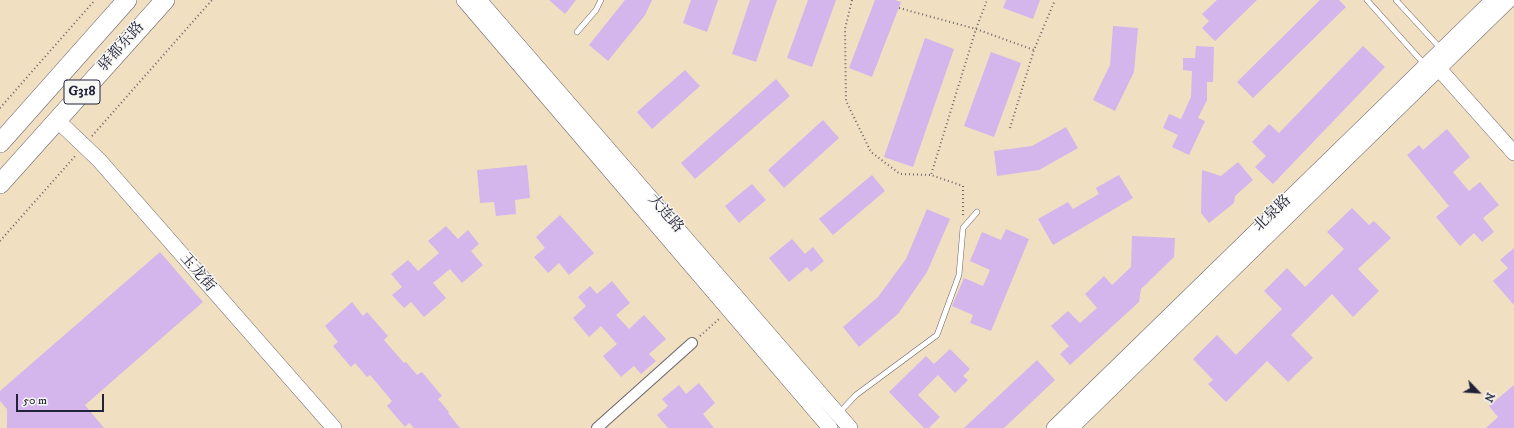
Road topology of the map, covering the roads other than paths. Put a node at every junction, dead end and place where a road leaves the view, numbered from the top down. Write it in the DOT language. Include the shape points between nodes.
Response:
graph roads {
  1 [pos="127,0"];
  2 [pos="165,0"];
  3 [pos="464,0"];
  4 [pos="479,0"];
  5 [pos="601,0"];
  6 [pos="1367,0"];
  7 [pos="1396,0"];
  8 [pos="1493,0"];
  9 [pos="1509,0"];
  10 [pos="577,32"];
  11 [pos="1435,61"];
  12 [pos="57,120"];
  13 [pos="0,143"];
  14 [pos="1514,153"];
  15 [pos="0,184"];
  16 [pos="976,212"];
  17 [pos="692,344"];
  18 [pos="838,414"];
  19 [pos="829,426"];
  20 [pos="334,428"];
  21 [pos="597,428"];
  22 [pos="850,428"];
  23 [pos="1054,428"];
  24 [pos="1072,428"];
  1 -- 13 [label="highway, 驿都东路 / G318"];
  2 -- 12 [label="highway, 驿都东路 / G318"];
  3 -- 19 [label="street, 大连路"];
  4 -- 18 [label="street, 大连路"];
  5 -- 10 [label="lane"];
  6 -- 11 [label="lane"];
  7 -- 11 [label="lane"];
  8 -- 11 [label="street, 北泉路"];
  9 -- 11 [label="street, 北泉路"];
  11 -- 14 [label="street"];
  11 -- 23 [label="street, 北泉路"];
  11 -- 24 [label="street, 北泉路"];
  12 -- 15 [label="highway, 驿都东路 / G318"];
  12 -- 20 [label="street, 玉龙街" via="98,160"];
  16 -- 18 [label="lane" via="963,228 959,275 937,335 856,395"];
  17 -- 21 [label="street"];
  18 -- 19 [label="lane"];
  18 -- 22 [label="street, 大连路"];
}
